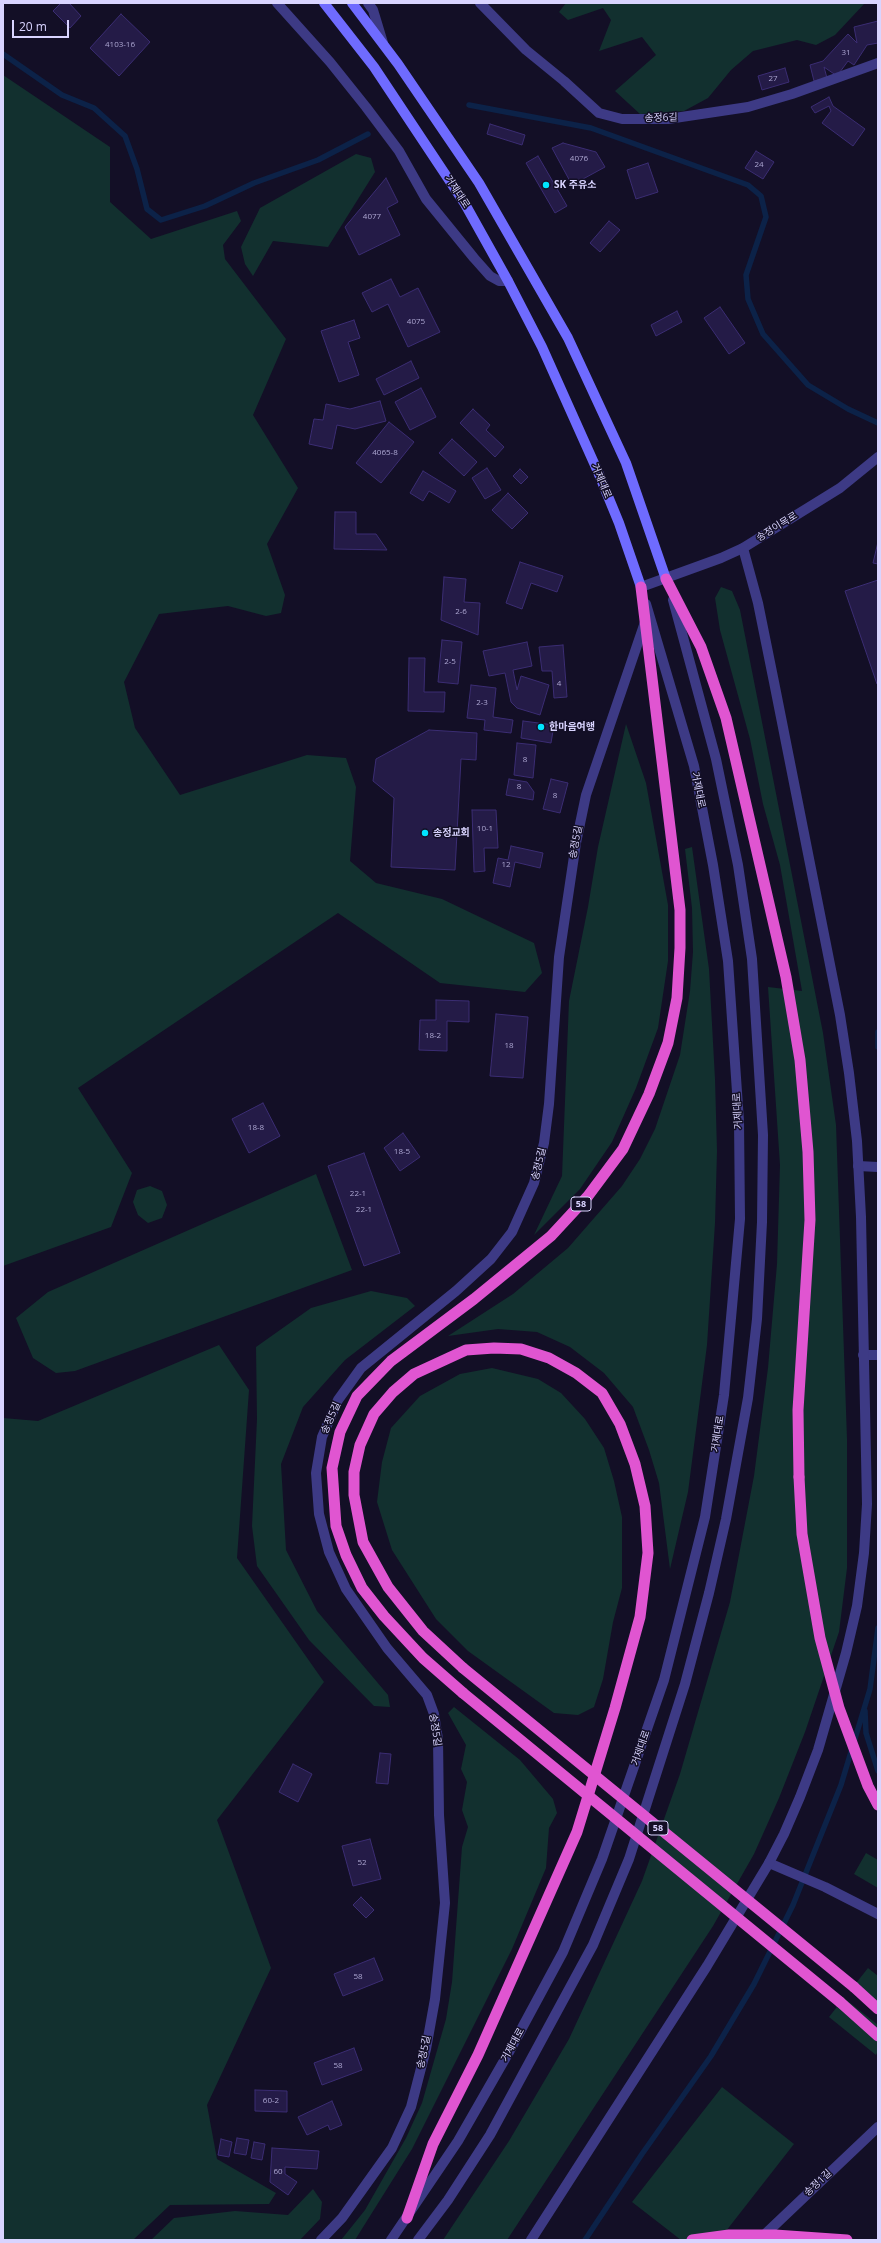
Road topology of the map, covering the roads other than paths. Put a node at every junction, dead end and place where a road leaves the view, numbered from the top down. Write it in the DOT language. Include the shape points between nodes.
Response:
graph roads {
  1 [pos="277,3"];
  2 [pos="324,3"];
  3 [pos="352,3"];
  4 [pos="368,3"];
  5 [pos="480,3"];
  6 [pos="383,43"];
  7 [pos="878,63"];
  8 [pos="508,281"];
  9 [pos="878,457"];
  10 [pos="743,548"];
  11 [pos="666,579"];
  12 [pos="640,587"];
  13 [pos="645,622"];
  14 [pos="858,1166"];
  15 [pos="878,1167"];
  16 [pos="863,1355"];
  17 [pos="878,1355"];
  18 [pos="878,1805"];
  19 [pos="768,1863"];
  20 [pos="878,1914"];
  21 [pos="878,2009"];
  22 [pos="878,2036"];
  23 [pos="878,2127"];
  24 [pos="407,2218"];
  25 [pos="320,2240"];
  26 [pos="391,2240"];
  27 [pos="418,2240"];
  28 [pos="531,2240"];
  29 [pos="692,2240"];
  30 [pos="758,2240"];
  31 [pos="847,2240"];
  1 -- 8 [label="street" via="366,106 399,151 426,199 474,258 490,276 499,281"];
  2 -- 8 [label="main road, 거제대로 / 58" via="374,67 465,204"];
  3 -- 6 [label="main road"];
  4 -- 6 [label="street" via="373,10"];
  5 -- 7 [label="street, 송정6길" via="526,50 599,113 622,119 668,119 748,107 799,92"];
  6 -- 11 [label="main road" via="479,183 568,338 626,463"];
  8 -- 12 [label="main road, 거제대로 / 58" via="542,347 598,472 619,523"];
  9 -- 10 [label="street, 송정이목로" via="840,488"];
  10 -- 11 [label="street, 송정이목로"];
  10 -- 14 [label="street" via="758,603 840,1015 849,1073"];
  11 -- 12 [label="street, 송정이목로"];
  11 -- 18 [label="highway, bridge" via="701,647 726,718 786,977 800,1060 808,1152 810,1220 798,1410 803,1541 820,1638 839,1708 868,1786"];
  11 -- 27 [label="street" via="678,614 716,759 738,865 752,959 763,1135 757,1319 748,1398 726,1520 707,1601 685,1684 629,1859 594,1945 490,2135 448,2200"];
  12 -- 13 [label="highway, 58"];
  12 -- 24 [label="street, 거제대로" via="694,766 728,961 739,1121 740,1219 724,1396 705,1517 664,1680 602,1859 563,1952 510,2052"];
  13 -- 22 [label="highway, 58, bridge" via="680,910 677,998 668,1043 649,1094 623,1149 588,1196 551,1236 474,1299 391,1361 357,1396 340,1432 332,1468 336,1526 362,1588 423,1658"];
  13 -- 25 [label="street, 송정5길" via="586,795 576,844 559,957 544,1143 530,1194 512,1232 490,1259 456,1291 361,1368 338,1400 322,1437 316,1473 318,1514 329,1552 346,1589 387,1648 426,1695 434,1714 438,1739 445,1903 435,1999 426,2049 411,2107 387,2155 346,2212"];
  14 -- 15 [label="street"];
  14 -- 16 [label="street"];
  16 -- 17 [label="street"];
  16 -- 19 [label="street" via="867,1504 857,1606 818,1750 800,1797"];
  19 -- 20 [label="street" via="825,1886"];
  19 -- 28 [label="street" via="707,1966"];
  21 -- 24 [label="highway, 58, bridge" via="854,1987 463,1668 423,1631 388,1587 363,1542 354,1495 354,1472 360,1444 374,1414 393,1392 414,1374 439,1361 466,1350 521,1349 549,1358 576,1373 602,1393 620,1424 635,1464 645,1506 648,1553 640,1617 615,1708 577,1832 478,2055 433,2144"];
  23 -- 30 [label="street, 송정1길"];
  24 -- 26 [label="street, 거제대로"];
  29 -- 31 [label="highway, bridge" via="729,2235"];
}
